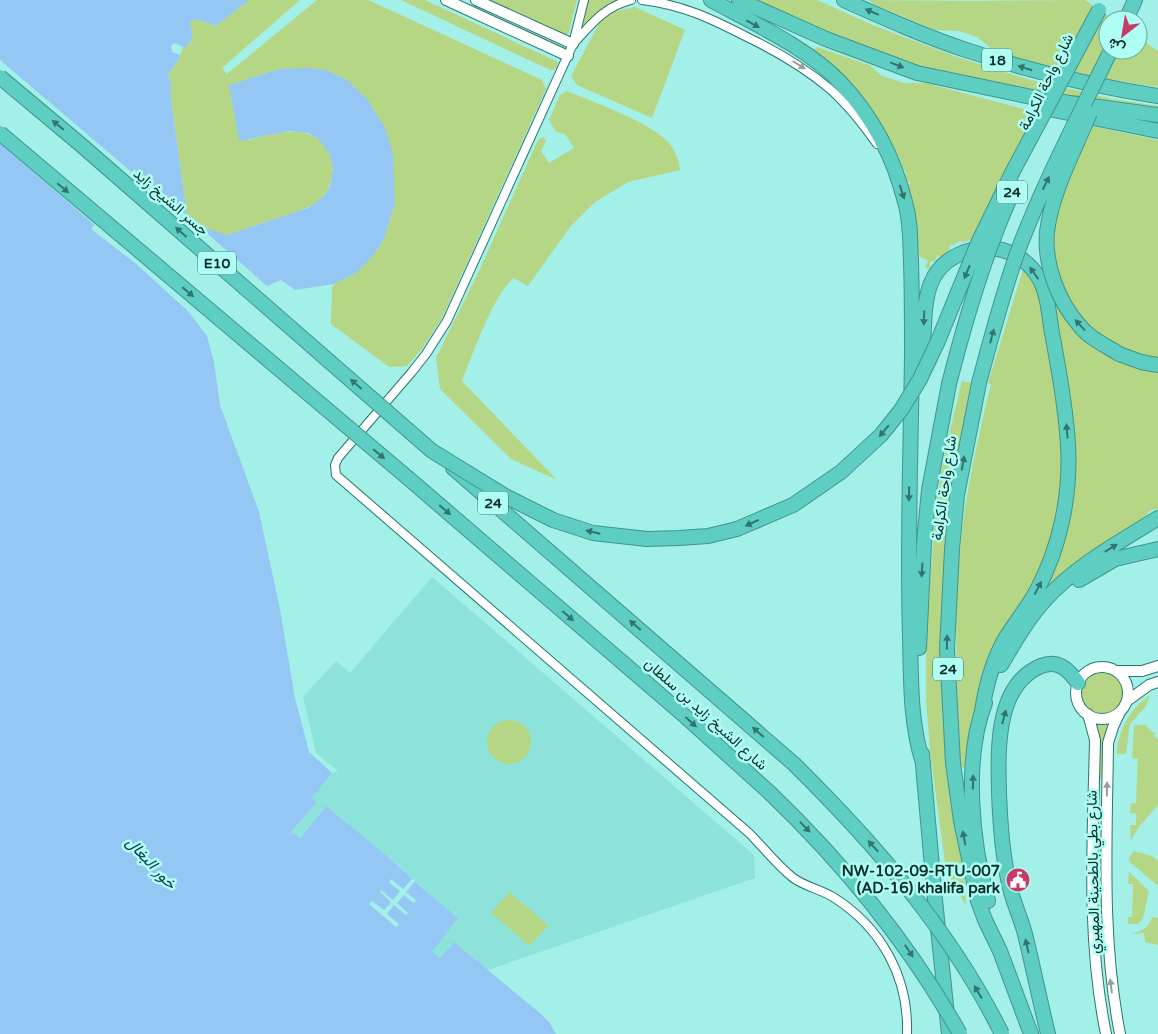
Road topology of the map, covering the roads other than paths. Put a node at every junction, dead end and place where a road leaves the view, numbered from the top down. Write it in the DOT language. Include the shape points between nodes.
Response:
graph roads {
  1 [pos="446,0"];
  2 [pos="476,0"];
  3 [pos="584,0"];
  4 [pos="631,0"];
  5 [pos="642,0"];
  6 [pos="711,0"];
  7 [pos="739,0"];
  8 [pos="844,0"];
  9 [pos="1101,5"];
  10 [pos="573,44"];
  11 [pos="568,56"];
  12 [pos="1106,60"];
  13 [pos="1112,60"];
  14 [pos="0,77"];
  15 [pos="1000,91"];
  16 [pos="1158,96"];
  17 [pos="1158,115"];
  18 [pos="1158,131"];
  19 [pos="0,133"];
  20 [pos="892,165"];
  21 [pos="1158,365"];
  22 [pos="432,451"];
  23 [pos="910,470"];
  24 [pos="408,478"];
  25 [pos="1158,518"];
  26 [pos="1158,548"];
  27 [pos="1020,634"];
  28 [pos="1158,666"];
  29 [pos="1117,671"];
  30 [pos="1158,682"];
  31 [pos="1078,683"];
  32 [pos="1127,701"];
  33 [pos="982,711"];
  34 [pos="1120,712"];
  35 [pos="1088,714"];
  36 [pos="923,763"];
  37 [pos="1000,951"];
  38 [pos="907,1034"];
  39 [pos="949,1034"];
  40 [pos="960,1034"];
  41 [pos="1002,1034"];
  42 [pos="1031,1034"];
  43 [pos="1048,1034"];
  44 [pos="1106,1034"];
  45 [pos="1120,1034"];
  1 -- 11 [label="street"];
  2 -- 10 [label="street"];
  3 -- 10 [label="street"];
  4 -- 10 [label="street" via="596,18"];
  5 -- 20 [label="street, one-way" via="697,13 804,68 856,116"];
  6 -- 20 [label="highway, one-way" via="783,40 840,82 876,129"];
  7 -- 15 [label="highway, 18, one-way" via="826,39 918,73"];
  16 -- 8 [label="highway, 18, one-way" via="1036,72 931,37"];
  9 -- 22 [label="highway, one-way, bridge" via="978,243 920,379 881,435 823,486 794,505 737,529 708,536 647,539 593,534 553,520 507,497"];
  9 -- 36 [label="highway, شارع واحة الكرامة / 24, one-way, bridge" via="1002,215 971,303 950,384 930,490 924,543 919,648"];
  10 -- 11 [label="street"];
  11 -- 38 [label="street" via="447,321 411,373 338,458 336,475 749,833 792,877 832,896 873,932 894,961 904,991"];
  37 -- 12 [label="highway, شارع واحة الكرامة / 24, one-way, bridge" via="978,901 953,763 948,606 955,513 979,383 1002,297 1043,190"];
  21 -- 13 [label="highway, one-way, bridge" via="1119,354 1094,339 1079,325 1063,302 1052,276 1048,255 1047,233 1052,209"];
  22 -- 14 [label="highway, جسر الشيخ زايد / E10, one-way, bridge"];
  15 -- 17 [label="highway, 18"];
  15 -- 18 [label="highway" via="1030,105"];
  19 -- 24 [label="highway, E10, one-way, bridge"];
  20 -- 23 [label="highway, one-way" via="906,204 910,234"];
  41 -- 22 [label="highway, شارع الشيخ زايد بن سلطان / 24, one-way, bridge" via="926,911 841,810 788,758"];
  33 -- 23 [label="highway, one-way" via="997,655 1036,592 1052,557 1062,522 1068,475 1065,412 1045,294 1033,270 1013,254 992,248 964,252 941,266 930,284 925,304 917,445"];
  23 -- 36 [label="highway, one-way" via="910,669 915,736"];
  24 -- 40 [label="highway, شارع الشيخ زايد بن سلطان / 24, one-way, bridge" via="686,717 799,821 883,916 925,975"];
  27 -- 25 [label="highway, one-way" via="1043,602 1066,580"];
  26 -- 27 [label="highway" via="1115,559 1085,576 1056,597"];
  27 -- 33 [label="highway" via="999,669"];
  28 -- 29 [label="street" via="1142,671"];
  29 -- 31 [label="street" via="1095,668 1082,676"];
  29 -- 32 [label="street" via="1126,682"];
  30 -- 32 [label="street"];
  31 -- 35 [label="street" via="1077,700"];
  43 -- 31 [label="highway, one-way" via="1008,881 1000,811 1000,737 1009,700 1023,678 1033,670 1044,665 1062,666"];
  32 -- 34 [label="street"];
  37 -- 33 [label="highway, one-way" via="973,817 975,743"];
  34 -- 35 [label="street" via="1104,719"];
  45 -- 34 [label="street, شارع بطي بالطحينة المهيري, one-way" via="1110,968 1105,866 1108,742"];
  35 -- 44 [label="street, شارع بطي بالطحينة المهيري" via="1095,740 1094,955"];
  36 -- 39 [label="highway, 24"];
  37 -- 42 [label="highway, 24"];
}
